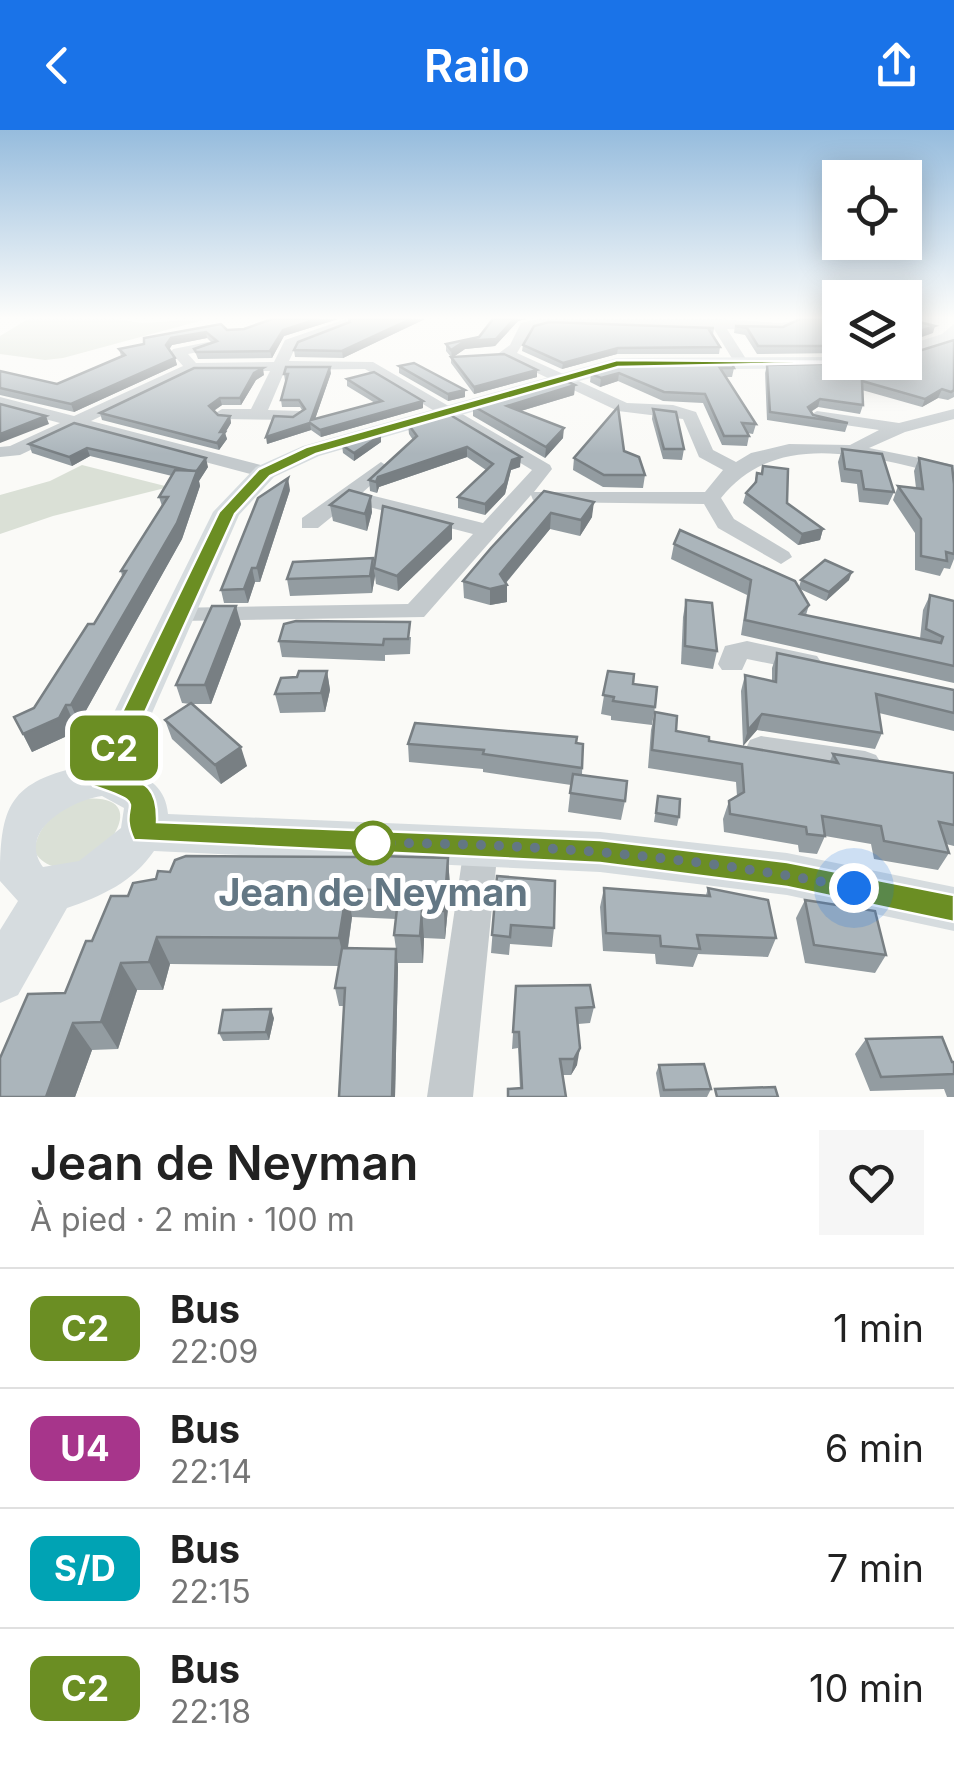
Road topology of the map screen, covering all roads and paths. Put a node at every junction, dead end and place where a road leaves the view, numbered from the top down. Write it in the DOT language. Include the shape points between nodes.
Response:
graph roads {
  1 [pos="189,364"];
  2 [pos="524,364"];
  3 [pos="623,364"];
  4 [pos="279,366"];
  5 [pos="192,367"];
  6 [pos="559,378"];
  7 [pos="0,402"];
  8 [pos="446,412"];
  9 [pos="222,414"];
  10 [pos="954,414"];
  11 [pos="257,415"];
  12 [pos="294,415"];
  13 [pos="817,416"];
  14 [pos="78,422"];
  15 [pos="900,428"];
  16 [pos="0,452"];
  17 [pos="856,452"];
  18 [pos="380,468"];
  19 [pos="733,468"];
  20 [pos="954,471"];
  21 [pos="264,472"];
  22 [pos="347,494"];
  23 [pos="520,496"];
  24 [pos="711,498"];
  25 [pos="310,522"];
  26 [pos="489,531"];
  27 [pos="781,557"];
  28 [pos="180,613"];
  29 [pos="732,664"];
  30 [pos="841,670"];
  31 [pos="761,748"];
  32 [pos="896,768"];
  33 [pos="102,780"];
  34 [pos="7,829"];
  35 [pos="143,832"];
  36 [pos="481,847"];
  37 [pos="52,889"];
  38 [pos="954,908"];
  39 [pos="0,977"];
  40 [pos="450,1097"];
  1 -- 5 [label="street"];
  2 -- 6 [label="street"];
  3 -- 6 [label="street"];
  4 -- 5 [label="street"];
  4 -- 8 [label="street" via="368,365"];
  4 -- 11 [label="street"];
  5 -- 14 [label="street"];
  6 -- 8 [label="street"];
  6 -- 19 [label="street" via="624,408 690,416 705,453"];
  7 -- 14 [label="street"];
  8 -- 21 [label="street" via="311,450"];
  8 -- 23 [label="street" via="544,470"];
  9 -- 11 [label="street"];
  10 -- 15 [label="street"];
  11 -- 12 [label="street"];
  13 -- 15 [label="street"];
  14 -- 16 [label="street"];
  14 -- 21 [label="street"];
  15 -- 17 [label="street"];
  17 -- 19 [label="street" via="781,451"];
  17 -- 20 [label="street"];
  18 -- 22 [label="street"];
  19 -- 24 [label="street"];
  21 -- 28 [label="street" via="228,512"];
  22 -- 25 [label="street"];
  22 -- 26 [label="street"];
  23 -- 24 [label="street"];
  23 -- 26 [label="street"];
  24 -- 27 [label="street" via="726,523"];
  26 -- 28 [label="street" via="415,612"];
  28 -- 33 [label="street"];
  29 -- 30 [label="street" via="734,652 747,650"];
  31 -- 32 [label="street"];
  33 -- 34 [label="street" via="62,789"];
  33 -- 35 [label="street" via="136,788 145,800"];
  34 -- 37 [label="street" via="7,864 15,878"];
  35 -- 36 [label="street"];
  35 -- 37 [label="street" via="97,878"];
  36 -- 38 [label="street" via="600,852 787,874"];
  36 -- 40 [label="street"];
  37 -- 39 [label="street"];
}
